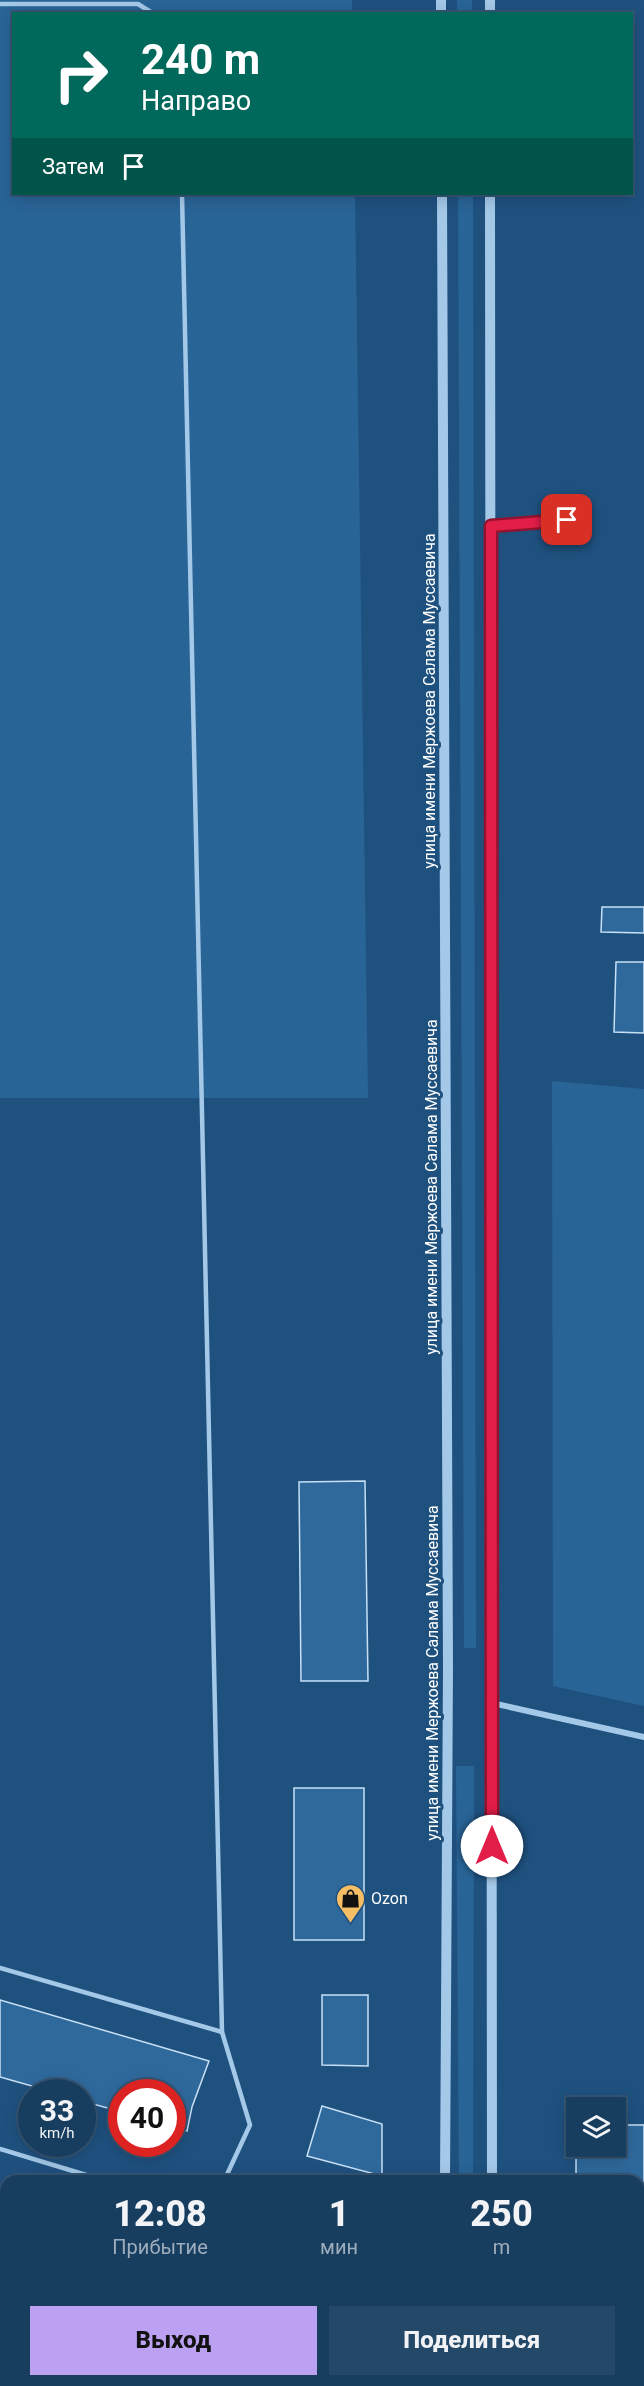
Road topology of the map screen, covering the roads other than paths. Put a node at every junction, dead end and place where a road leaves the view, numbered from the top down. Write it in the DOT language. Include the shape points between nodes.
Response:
graph roads {
  1 [pos="0,4"];
  2 [pos="151,12"];
  3 [pos="182,195"];
  4 [pos="442,195"];
  5 [pos="490,195"];
  6 [pos="567,520"];
  7 [pos="491,526"];
  8 [pos="492,1703"];
  9 [pos="644,1737"];
  10 [pos="0,1968"];
  11 [pos="222,2032"];
  12 [pos="0,2149"];
  13 [pos="86,2175"];
  14 [pos="227,2175"];
  15 [pos="445,2175"];
  16 [pos="492,2175"];
  1 -- 2 [label="lane" via="138,4"];
  3 -- 11 [label="lane"];
  4 -- 15 [label="street, улица имени Мержоева Салама Муссаевича" via="448,1656"];
  5 -- 7 [label="street"];
  6 -- 7 [label="lane"];
  7 -- 8 [label="street"];
  8 -- 9 [label="street"];
  8 -- 16 [label="street"];
  10 -- 11 [label="lane"];
  11 -- 14 [label="lane" via="250,2125"];
  12 -- 13 [label="lane"];
}
